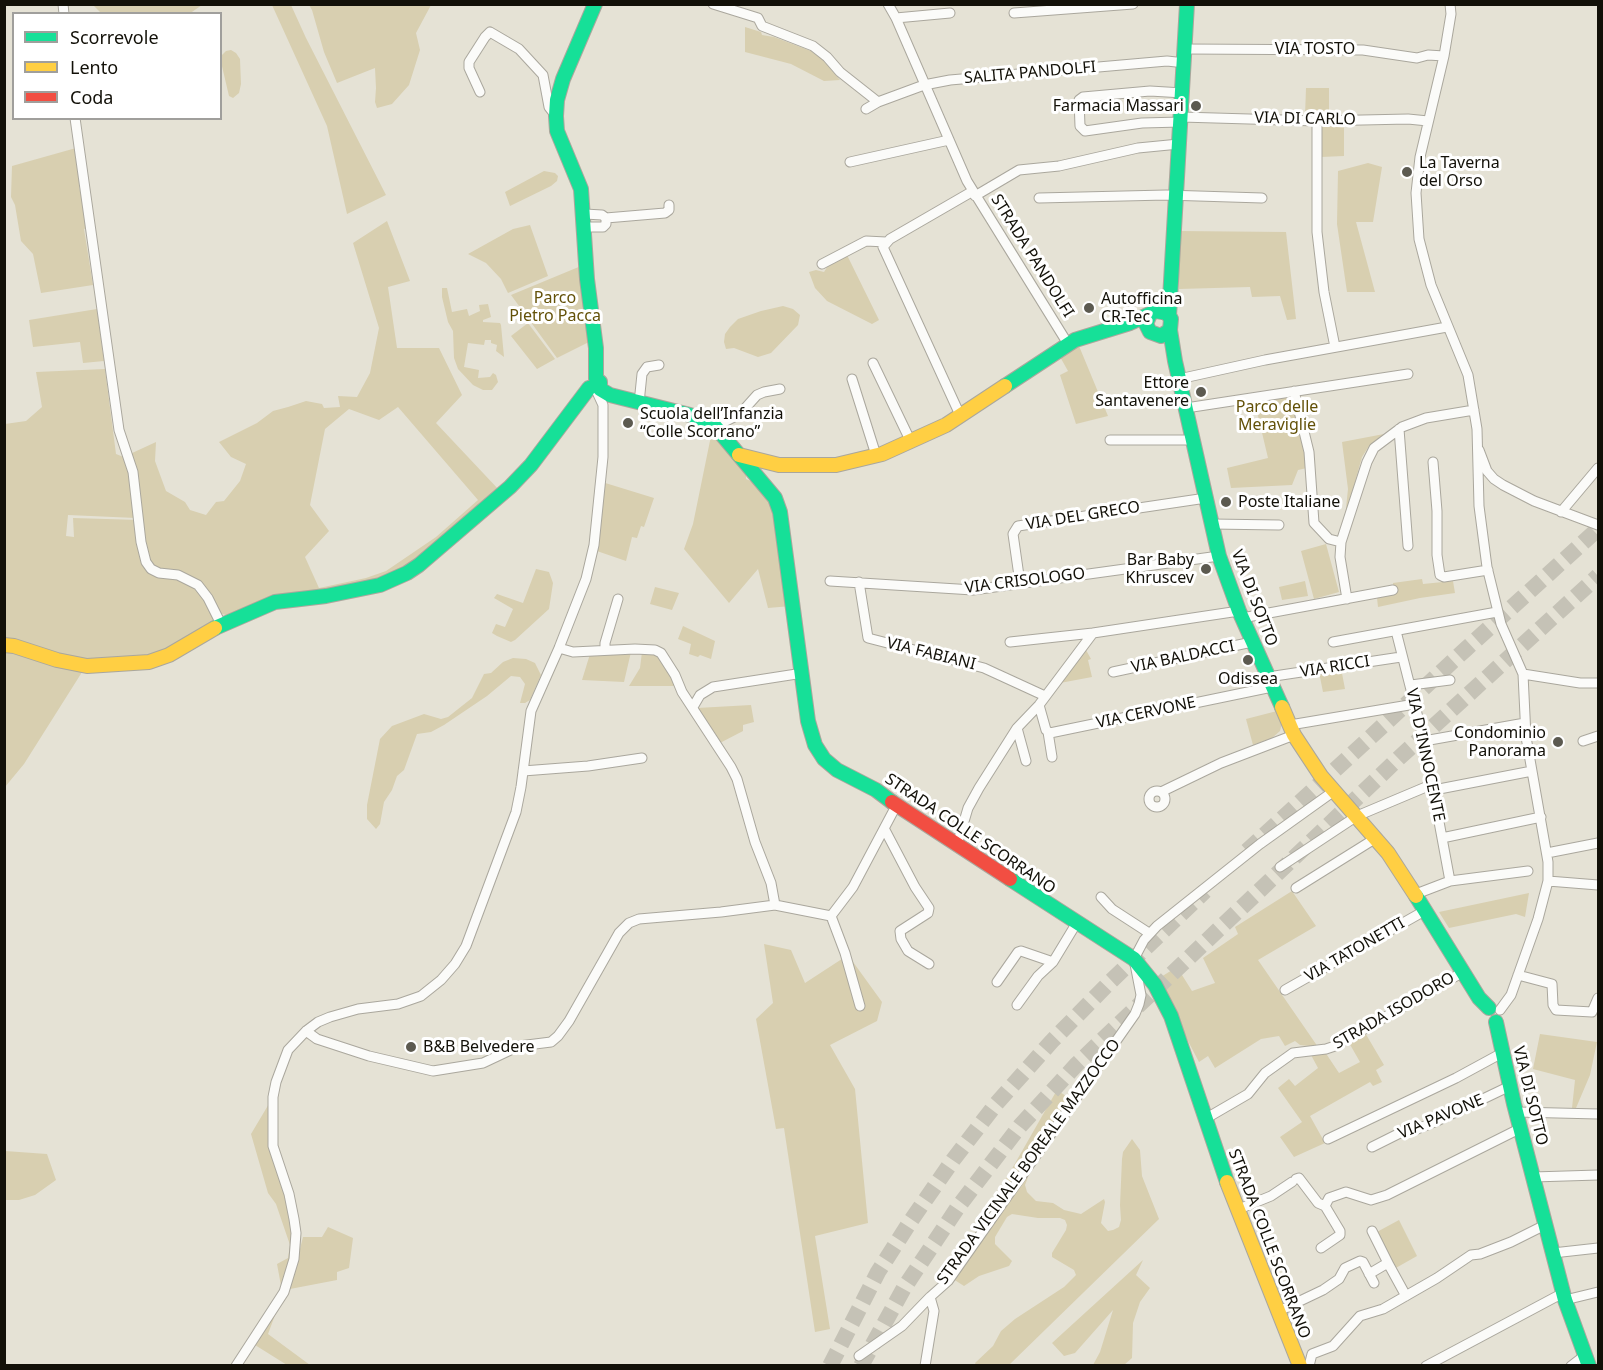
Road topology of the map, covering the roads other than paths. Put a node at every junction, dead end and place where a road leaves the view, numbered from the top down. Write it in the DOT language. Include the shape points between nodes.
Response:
graph roads {
  1 [pos="595,4"];
  2 [pos="713,4"];
  3 [pos="888,4"];
  4 [pos="1134,4"];
  5 [pos="1187,4"];
  6 [pos="1450,4"];
  7 [pos="950,13"];
  8 [pos="1014,14"];
  9 [pos="896,18"];
  10 [pos="1185,56"];
  11 [pos="1444,56"];
  12 [pos="924,85"];
  13 [pos="480,92"];
  14 [pos="1183,93"];
  15 [pos="878,102"];
  16 [pos="866,109"];
  17 [pos="556,116"];
  18 [pos="75,120"];
  19 [pos="1181,120"];
  20 [pos="1317,121"];
  21 [pos="1428,121"];
  22 [pos="949,140"];
  23 [pos="1179,144"];
  24 [pos="850,162"];
  25 [pos="974,194"];
  26 [pos="1176,195"];
  27 [pos="1039,198"];
  28 [pos="1262,198"];
  29 [pos="669,205"];
  30 [pos="585,221"];
  31 [pos="886,242"];
  32 [pos="822,264"];
  33 [pos="1158,323"];
  34 [pos="1447,327"];
  35 [pos="1068,344"];
  36 [pos="1335,347"];
  37 [pos="873,363"];
  38 [pos="659,365"];
  39 [pos="1408,374"];
  40 [pos="852,379"];
  41 [pos="1179,379"];
  42 [pos="593,390"];
  43 [pos="780,390"];
  44 [pos="1294,391"];
  45 [pos="639,403"];
  46 [pos="1186,408"];
  47 [pos="1474,410"];
  48 [pos="960,415"];
  49 [pos="716,426"];
  50 [pos="1399,429"];
  51 [pos="1110,440"];
  52 [pos="1193,440"];
  53 [pos="911,442"];
  54 [pos="1478,448"];
  55 [pos="739,455"];
  56 [pos="876,455"];
  57 [pos="1433,462"];
  58 [pos="1599,468"];
  59 [pos="1206,498"];
  60 [pos="1561,512"];
  61 [pos="1212,524"];
  62 [pos="1279,525"];
  63 [pos="1599,525"];
  64 [pos="1341,542"];
  65 [pos="1408,546"];
  66 [pos="1219,556"];
  67 [pos="1488,570"];
  68 [pos="830,582"];
  69 [pos="859,582"];
  70 [pos="1020,583"];
  71 [pos="1393,590"];
  72 [pos="618,599"];
  73 [pos="1347,599"];
  74 [pos="1497,612"];
  75 [pos="1240,615"];
  76 [pos="221,624"];
  77 [pos="1396,631"];
  78 [pos="1093,633"];
  79 [pos="1010,642"];
  80 [pos="1252,642"];
  81 [pos="1333,642"];
  82 [pos="4,645"];
  83 [pos="559,648"];
  84 [pos="605,650"];
  85 [pos="1401,657"];
  86 [pos="1113,672"];
  87 [pos="803,673"];
  88 [pos="1523,674"];
  89 [pos="1450,680"];
  90 [pos="1270,682"];
  91 [pos="1599,683"];
  92 [pos="1411,685"];
  93 [pos="1046,696"];
  94 [pos="1415,704"];
  95 [pos="1039,705"];
  96 [pos="693,707"];
  97 [pos="1525,723"];
  98 [pos="1017,728"];
  99 [pos="1292,730"];
  100 [pos="1048,732"];
  101 [pos="1599,736"];
  102 [pos="1424,741"];
  103 [pos="1583,741"];
  104 [pos="1052,757"];
  105 [pos="642,758"];
  106 [pos="1026,761"];
  107 [pos="523,771"];
  108 [pos="1532,771"];
  109 [pos="1434,787"];
  110 [pos="1334,791"];
  111 [pos="1161,792"];
  112 [pos="896,806"];
  113 [pos="1357,816"];
  114 [pos="1540,818"];
  115 [pos="885,830"];
  116 [pos="1442,837"];
  117 [pos="1376,838"];
  118 [pos="1599,843"];
  119 [pos="957,845"];
  120 [pos="1547,853"];
  121 [pos="1280,867"];
  122 [pos="1528,871"];
  123 [pos="1450,881"];
  124 [pos="1548,881"];
  125 [pos="1599,885"];
  126 [pos="1296,888"];
  127 [pos="1416,894"];
  128 [pos="1101,897"];
  129 [pos="775,905"];
  130 [pos="1425,910"];
  131 [pos="831,916"];
  132 [pos="1076,924"];
  133 [pos="1149,933"];
  134 [pos="1134,959"];
  135 [pos="1053,962"];
  136 [pos="929,964"];
  137 [pos="1463,972"];
  138 [pos="1518,975"];
  139 [pos="997,982"];
  140 [pos="1285,990"];
  141 [pos="1599,998"];
  142 [pos="1017,1005"];
  143 [pos="860,1006"];
  144 [pos="1495,1013"];
  145 [pos="306,1031"];
  146 [pos="1502,1053"];
  147 [pos="1510,1086"];
  148 [pos="1517,1112"];
  149 [pos="1599,1114"];
  150 [pos="1204,1119"];
  151 [pos="1521,1128"];
  152 [pos="1328,1139"];
  153 [pos="1372,1147"];
  154 [pos="1599,1175"];
  155 [pos="1533,1177"];
  156 [pos="1325,1206"];
  157 [pos="1239,1209"];
  158 [pos="1545,1225"];
  159 [pos="1372,1232"];
  160 [pos="1321,1248"];
  161 [pos="1599,1248"];
  162 [pos="1553,1253"];
  163 [pos="1389,1265"];
  164 [pos="1369,1274"];
  165 [pos="1374,1283"];
  166 [pos="1599,1293"];
  167 [pos="1406,1296"];
  168 [pos="1564,1297"];
  169 [pos="930,1298"];
  170 [pos="1280,1311"];
  171 [pos="859,1356"];
  172 [pos="1586,1361"];
  173 [pos="236,1365"];
  174 [pos="925,1365"];
  175 [pos="1299,1365"];
  176 [pos="1309,1365"];
  177 [pos="1426,1365"];
  178 [pos="1571,1365"];
  1 -- 17 [label="street" via="563,79"];
  2 -- 15 [label="street" via="758,18 762,26 813,46"];
  3 -- 9 [label="street, STRADA PANDOLFI"];
  4 -- 8 [label="street"];
  5 -- 10 [label="street"];
  6 -- 11 [label="street"];
  7 -- 9 [label="street"];
  9 -- 12 [label="street, STRADA PANDOLFI"];
  10 -- 11 [label="street, VIA TOSTO" via="1363,50 1417,58"];
  10 -- 12 [label="street, SALITA PANDOLFI"];
  10 -- 14 [label="street"];
  11 -- 21 [label="street"];
  12 -- 15 [label="street, SALITA PANDOLFI"];
  12 -- 22 [label="street, STRADA PANDOLFI"];
  13 -- 17 [label="street" via="469,62 490,32 519,49 543,75 549,107"];
  14 -- 19 [label="street"];
  14 -- 19 [label="street" via="1150,91 1079,100 1080,126 1085,131"];
  15 -- 16 [label="street, SALITA PANDOLFI"];
  17 -- 30 [label="street" via="557,131 579,180"];
  18 -- 76 [label="street" via="119,430 133,472 146,562 159,573 178,575 198,585"];
  19 -- 20 [label="street, VIA DI CARLO"];
  19 -- 23 [label="street"];
  20 -- 21 [label="street, VIA DI CARLO"];
  20 -- 36 [label="street" via="1317,232"];
  21 -- 34 [label="street" via="1416,193 1419,239"];
  22 -- 24 [label="street"];
  22 -- 25 [label="street, STRADA PANDOLFI"];
  23 -- 25 [label="street" via="1019,170"];
  23 -- 26 [label="street"];
  25 -- 31 [label="street, STRADA PANDOLFI"];
  25 -- 35 [label="street, STRADA PANDOLFI"];
  26 -- 27 [label="street"];
  26 -- 28 [label="street"];
  26 -- 33 [label="street" via="1171,287"];
  29 -- 30 [label="street" via="665,213 606,218 602,215"];
  30 -- 42 [label="street" via="587,279 597,358"];
  31 -- 32 [label="street, STRADA PANDOLFI" via="866,241"];
  31 -- 48 [label="street" via="884,251"];
  33 -- 35 [label="street, STRADA PANDOLFI" via="1130,323"];
  33 -- 41 [label="street, VIA DI SOTTO"];
  34 -- 36 [label="street"];
  34 -- 47 [label="street" via="1468,375"];
  35 -- 48 [label="street"];
  36 -- 41 [label="street"];
  37 -- 53 [label="street"];
  38 -- 45 [label="street" via="647,367 642,374"];
  39 -- 44 [label="street"];
  40 -- 56 [label="street"];
  41 -- 46 [label="street, VIA DI SOTTO"];
  42 -- 45 [label="street, STRADA COLLE SCORRANO"];
  42 -- 76 [label="street" via="520,478 407,573 380,585 275,602"];
  42 -- 83 [label="street" via="603,405 603,457 594,545 586,579"];
  43 -- 49 [label="street" via="757,395 740,414"];
  44 -- 46 [label="street"];
  44 -- 64 [label="street" via="1309,452 1314,522 1329,538"];
  45 -- 49 [label="street, STRADA COLLE SCORRANO" via="690,415"];
  46 -- 52 [label="street, VIA DI SOTTO"];
  47 -- 50 [label="street" via="1426,418"];
  47 -- 54 [label="street"];
  48 -- 53 [label="street"];
  49 -- 55 [label="street, STRADA COLLE SCORRANO"];
  50 -- 64 [label="street" via="1370,454"];
  50 -- 65 [label="street"];
  51 -- 52 [label="street"];
  52 -- 59 [label="street, VIA DI SOTTO"];
  53 -- 56 [label="street"];
  54 -- 60 [label="street" via="1494,479"];
  54 -- 67 [label="street" via="1479,506"];
  55 -- 56 [label="street" via="773,465 836,465"];
  55 -- 87 [label="street, STRADA COLLE SCORRANO" via="777,503"];
  57 -- 67 [label="street" via="1440,575"];
  58 -- 60 [label="street"];
  59 -- 61 [label="street, VIA DI SOTTO"];
  59 -- 70 [label="street, VIA DEL GRECO" via="1018,526 1013,534"];
  60 -- 63 [label="street"];
  61 -- 62 [label="street"];
  61 -- 66 [label="street, VIA DI SOTTO"];
  64 -- 73 [label="street"];
  66 -- 70 [label="street, VIA CRISOLOGO"];
  66 -- 75 [label="street, VIA DI SOTTO"];
  67 -- 74 [label="street"];
  68 -- 69 [label="street, VIA CRISOLOGO"];
  69 -- 70 [label="street, VIA CRISOLOGO" via="973,590"];
  69 -- 93 [label="street, VIA FABIANI" via="868,638 984,668"];
  71 -- 73 [label="street"];
  72 -- 84 [label="street"];
  73 -- 75 [label="street"];
  74 -- 77 [label="street"];
  74 -- 88 [label="street"];
  75 -- 78 [label="street"];
  75 -- 80 [label="street, VIA DI SOTTO"];
  76 -- 82 [label="street" via="170,655 137,664 87,666"];
  77 -- 81 [label="street"];
  77 -- 85 [label="street, VIA D'INNOCENTE"];
  78 -- 79 [label="street"];
  78 -- 93 [label="street"];
  80 -- 86 [label="street, VIA BALDACCI"];
  80 -- 90 [label="street, VIA DI SOTTO"];
  83 -- 84 [label="street" via="573,652"];
  83 -- 107 [label="street" via="531,711"];
  84 -- 96 [label="street" via="658,651"];
  85 -- 90 [label="street, VIA RICCI"];
  85 -- 92 [label="street, VIA D'INNOCENTE" via="1405,659"];
  87 -- 96 [label="street" via="713,687 699,695"];
  87 -- 112 [label="street, STRADA COLLE SCORRANO" via="808,721 819,752 830,765 876,790"];
  88 -- 91 [label="street"];
  88 -- 97 [label="street"];
  89 -- 92 [label="street"];
  90 -- 99 [label="street, VIA DI SOTTO"];
  90 -- 100 [label="street, VIA CERVONE"];
  92 -- 94 [label="street, VIA D'INNOCENTE"];
  93 -- 95 [label="street"];
  94 -- 99 [label="street"];
  94 -- 102 [label="street, VIA D'INNOCENTE"];
  95 -- 98 [label="street"];
  95 -- 100 [label="street"];
  96 -- 129 [label="street" via="737,779"];
  97 -- 102 [label="street"];
  97 -- 108 [label="street"];
  98 -- 106 [label="street"];
  98 -- 119 [label="street" via="968,808"];
  99 -- 110 [label="street, VIA DI SOTTO" via="1312,765"];
  99 -- 111 [label="street"];
  100 -- 104 [label="street"];
  101 -- 103 [label="street"];
  102 -- 109 [label="street, VIA D'INNOCENTE"];
  105 -- 107 [label="street"];
  107 -- 145 [label="street" via="516,812 466,946 455,964 421,996 398,1004 342,1012"];
  108 -- 109 [label="street"];
  108 -- 114 [label="street"];
  109 -- 113 [label="street"];
  109 -- 116 [label="street, VIA D'INNOCENTE"];
  110 -- 113 [label="street, VIA DI SOTTO"];
  110 -- 133 [label="street" via="1260,844"];
  112 -- 115 [label="street"];
  112 -- 119 [label="street, STRADA COLLE SCORRANO"];
  113 -- 117 [label="street, VIA DI SOTTO"];
  113 -- 121 [label="street"];
  114 -- 116 [label="street"];
  114 -- 120 [label="street"];
  115 -- 131 [label="street" via="853,887"];
  115 -- 136 [label="street" via="929,908 928,913 900,931 901,939 909,951"];
  116 -- 123 [label="street, VIA D'INNOCENTE"];
  117 -- 126 [label="street"];
  117 -- 127 [label="street, VIA DI SOTTO"];
  118 -- 120 [label="street"];
  119 -- 132 [label="street, STRADA COLLE SCORRANO"];
  120 -- 124 [label="street"];
  122 -- 123 [label="street"];
  123 -- 127 [label="street"];
  124 -- 125 [label="street"];
  124 -- 138 [label="street"];
  127 -- 130 [label="street, VIA DI SOTTO"];
  128 -- 133 [label="street"];
  129 -- 131 [label="street"];
  129 -- 145 [label="street" via="629,923 619,933 558,1036 551,1042 519,1046 483,1064 433,1071 369,1056 317,1039"];
  130 -- 137 [label="street, VIA DI SOTTO"];
  130 -- 140 [label="street, VIA TATONETTI"];
  131 -- 143 [label="street"];
  132 -- 134 [label="street, STRADA COLLE SCORRANO"];
  132 -- 135 [label="street"];
  133 -- 134 [label="street"];
  134 -- 150 [label="street, STRADA COLLE SCORRANO" via="1155,985 1171,1016"];
  134 -- 169 [label="street, STRADA VICINALE BOREALE MAZZOCCO" via="1140,995 1135,1014 948,1281"];
  135 -- 139 [label="street" via="1018,952"];
  135 -- 142 [label="street"];
  137 -- 144 [label="street, VIA DI SOTTO" via="1479,998"];
  137 -- 150 [label="street, STRADA ISODORO" via="1335,1046 1293,1053 1265,1073 1248,1094"];
  138 -- 141 [label="street" via="1552,984 1552,1005 1556,1010 1592,1012"];
  138 -- 144 [label="street" via="1508,1000"];
  144 -- 146 [label="street, VIA DI SOTTO"];
  145 -- 173 [label="street" via="288,1050 273,1097 273,1146 294,1219 294,1259 284,1292"];
  146 -- 147 [label="street, VIA DI SOTTO"];
  146 -- 152 [label="street"];
  147 -- 148 [label="street, VIA DI SOTTO"];
  147 -- 153 [label="street, VIA PAVONE"];
  148 -- 149 [label="street"];
  148 -- 151 [label="street, VIA DI SOTTO"];
  150 -- 157 [label="street, STRADA COLLE SCORRANO"];
  151 -- 155 [label="street, VIA DI SOTTO"];
  151 -- 156 [label="street" via="1387,1195 1371,1200 1346,1192 1329,1198"];
  154 -- 155 [label="street"];
  155 -- 158 [label="street, VIA DI SOTTO"];
  156 -- 157 [label="street" via="1318,1203 1299,1178 1271,1196"];
  156 -- 160 [label="street" via="1340,1235"];
  157 -- 170 [label="street, STRADA COLLE SCORRANO"];
  158 -- 162 [label="street, VIA DI SOTTO"];
  158 -- 167 [label="street" via="1471,1255"];
  159 -- 163 [label="street"];
  161 -- 162 [label="street"];
  162 -- 168 [label="street, VIA DI SOTTO"];
  163 -- 164 [label="street"];
  163 -- 167 [label="street"];
  164 -- 165 [label="street"];
  164 -- 170 [label="street" via="1360,1261 1345,1268 1339,1279 1323,1290"];
  166 -- 168 [label="street"];
  167 -- 176 [label="street" via="1360,1316 1333,1346 1312,1354"];
  168 -- 172 [label="street, VIA DI SOTTO"];
  168 -- 177 [label="street"];
  169 -- 171 [label="street" via="902,1326"];
  169 -- 174 [label="street, STRADA VICINALE BOREALE MAZZOCCO" via="934,1311"];
  170 -- 175 [label="street, STRADA COLLE SCORRANO"];
  172 -- 178 [label="street, VIA DI SOTTO"];
}
